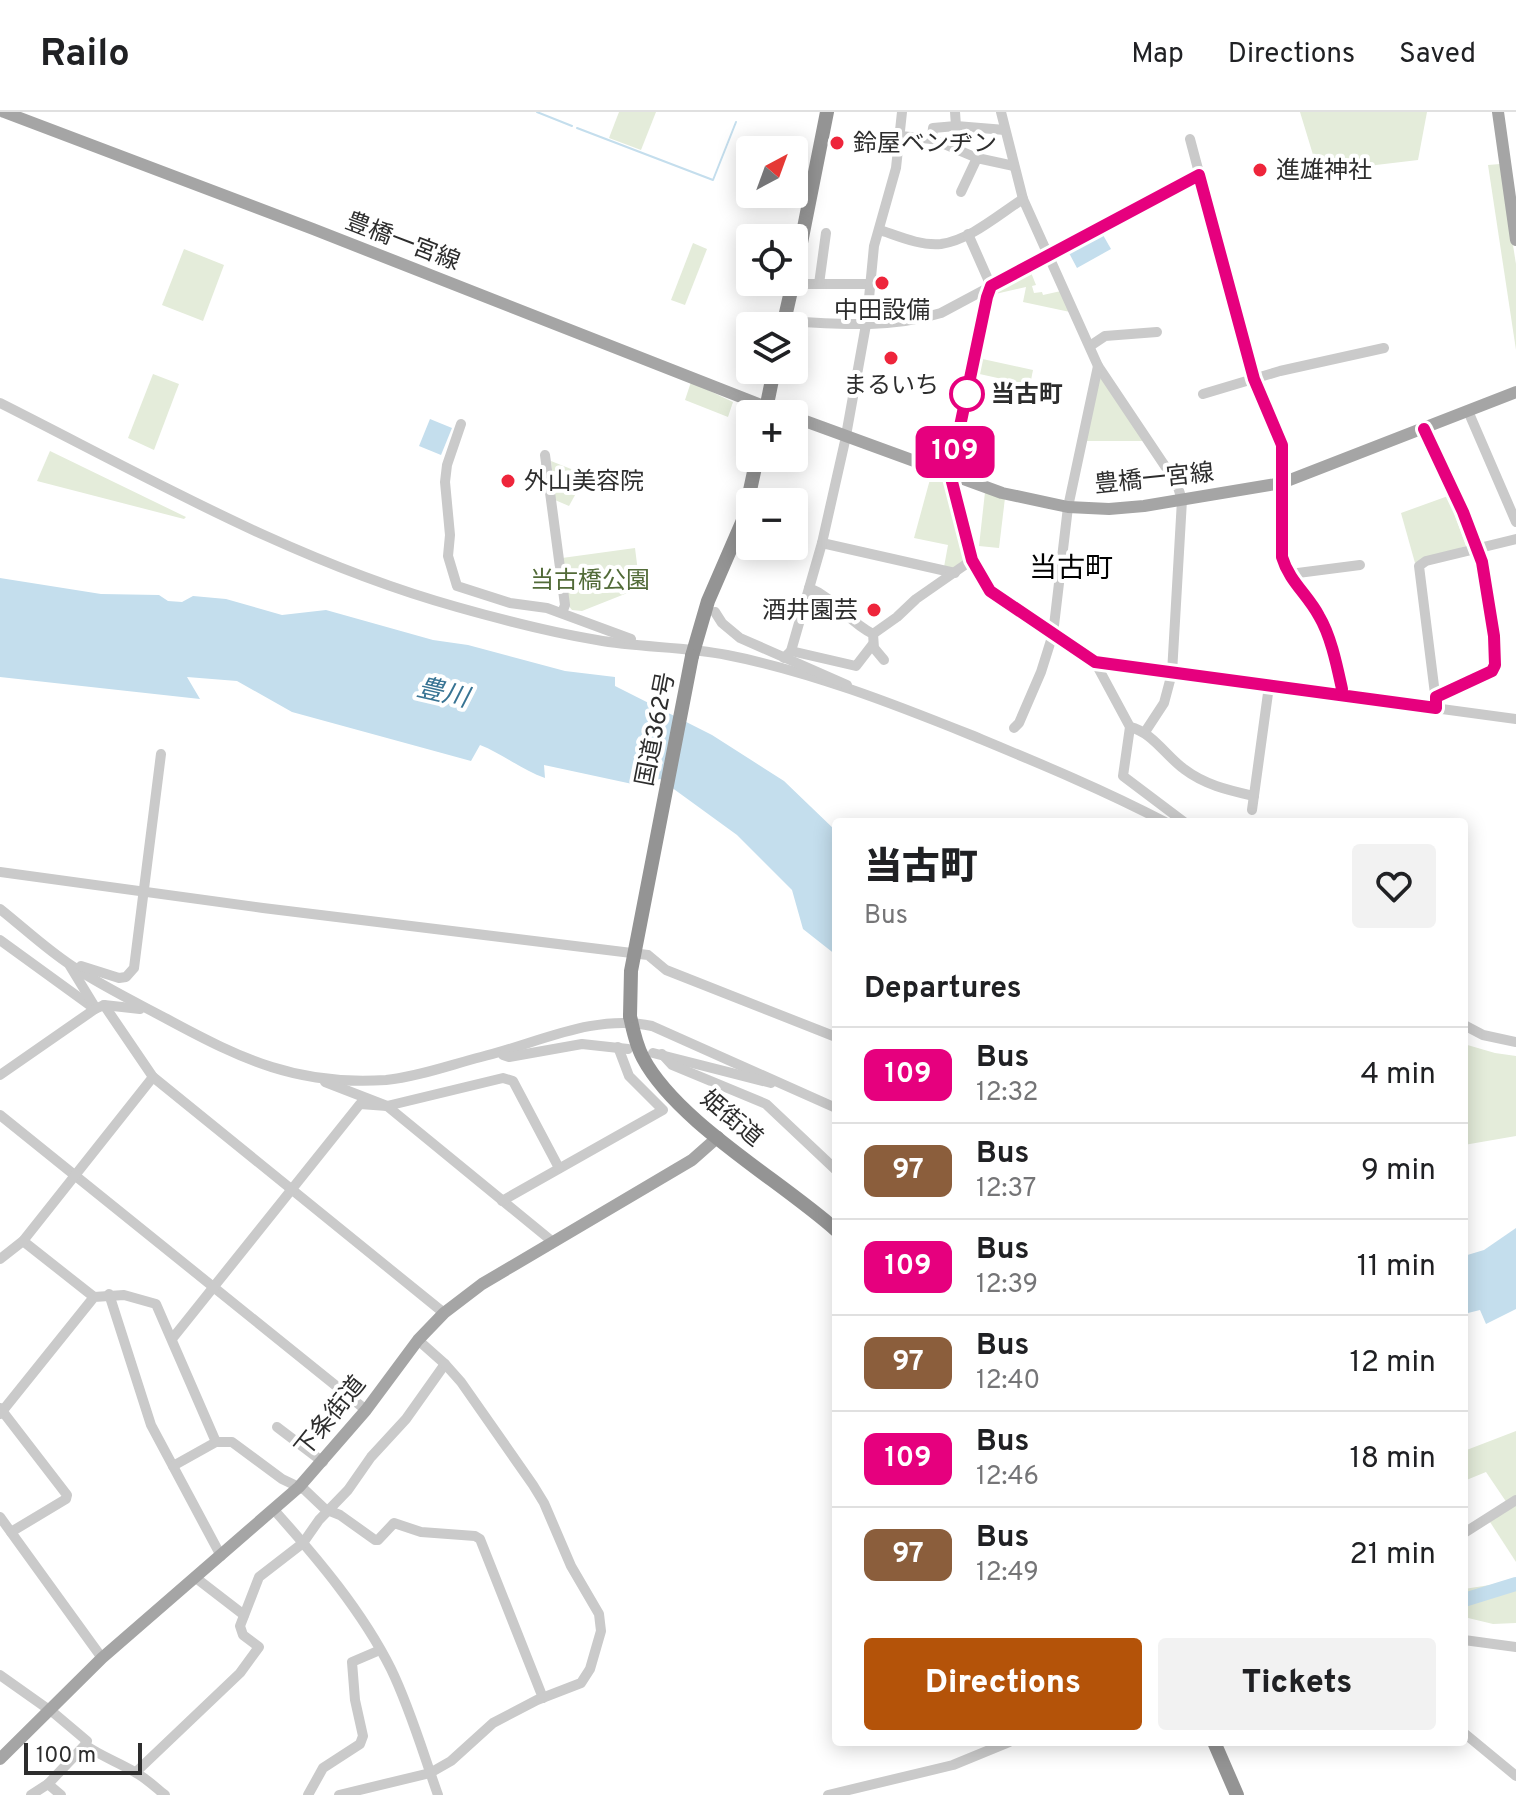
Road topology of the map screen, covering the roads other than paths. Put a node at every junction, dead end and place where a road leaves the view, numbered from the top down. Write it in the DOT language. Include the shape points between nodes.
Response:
graph roads {
  1 [pos="4,112"];
  2 [pos="827,112"];
  3 [pos="955,112"];
  4 [pos="1001,112"];
  5 [pos="1498,112"];
  6 [pos="899,113"];
  7 [pos="956,126"];
  8 [pos="1005,130"];
  9 [pos="900,136"];
  10 [pos="932,139"];
  11 [pos="1190,139"];
  12 [pos="977,158"];
  13 [pos="1014,166"];
  14 [pos="1199,175"];
  15 [pos="961,192"];
  16 [pos="1023,199"];
  17 [pos="804,224"];
  18 [pos="880,230"];
  19 [pos="826,233"];
  20 [pos="968,234"];
  21 [pos="1516,240"];
  22 [pos="1050,256"];
  23 [pos="808,283"];
  24 [pos="819,284"];
  25 [pos="869,284"];
  26 [pos="991,286"];
  27 [pos="808,324"];
  28 [pos="866,325"];
  29 [pos="1157,332"];
  30 [pos="1090,346"];
  31 [pos="1384,348"];
  32 [pos="1098,366"];
  33 [pos="1254,379"];
  34 [pos="1516,392"];
  35 [pos="1203,394"];
  36 [pos="738,400"];
  37 [pos="0,403"];
  38 [pos="1468,411"];
  39 [pos="808,422"];
  40 [pos="461,424"];
  41 [pos="1424,429"];
  42 [pos="845,434"];
  43 [pos="545,455"];
  44 [pos="754,472"];
  45 [pos="950,474"];
  46 [pos="1282,483"];
  47 [pos="1182,500"];
  48 [pos="1068,507"];
  49 [pos="1516,522"];
  50 [pos="1516,539"];
  51 [pos="822,543"];
  52 [pos="1477,549"];
  53 [pos="972,560"];
  54 [pos="1360,565"];
  55 [pos="955,573"];
  56 [pos="1290,574"];
  57 [pos="809,588"];
  58 [pos="715,612"];
  59 [pos="562,613"];
  60 [pos="1053,634"];
  61 [pos="873,639"];
  62 [pos="648,645"];
  63 [pos="692,653"];
  64 [pos="788,655"];
  65 [pos="884,660"];
  66 [pos="1095,662"];
  67 [pos="1172,673"];
  68 [pos="1269,686"];
  69 [pos="850,689"];
  70 [pos="1340,696"];
  71 [pos="1436,703"];
  72 [pos="1516,719"];
  73 [pos="1130,727"];
  74 [pos="1014,728"];
  75 [pos="1145,732"];
  76 [pos="161,754"];
  77 [pos="1254,796"];
  78 [pos="1252,810"];
  79 [pos="1157,818"];
  80 [pos="1179,818"];
  81 [pos="0,872"];
  82 [pos="145,893"];
  83 [pos="0,909"];
  84 [pos="0,940"];
  85 [pos="72,966"];
  86 [pos="100,1007"];
  87 [pos="150,1010"];
  88 [pos="631,1020"];
  89 [pos="1468,1027"];
  90 [pos="832,1035"];
  91 [pos="1516,1042"];
  92 [pos="497,1053"];
  93 [pos="0,1075"];
  94 [pos="153,1077"];
  95 [pos="316,1079"];
  96 [pos="776,1081"];
  97 [pos="387,1106"];
  98 [pos="832,1106"];
  99 [pos="0,1115"];
  100 [pos="718,1137"];
  101 [pos="832,1166"];
  102 [pos="559,1168"];
  103 [pos="75,1175"];
  104 [pos="291,1192"];
  105 [pos="502,1201"];
  106 [pos="832,1227"];
  107 [pos="23,1241"];
  108 [pos="553,1242"];
  109 [pos="0,1259"];
  110 [pos="215,1287"];
  111 [pos="109,1294"];
  112 [pos="94,1297"];
  113 [pos="444,1313"];
  114 [pos="172,1339"];
  115 [pos="418,1340"];
  116 [pos="445,1364"];
  117 [pos="366,1410"];
  118 [pos="1,1411"];
  119 [pos="277,1427"];
  120 [pos="216,1442"];
  121 [pos="323,1462"];
  122 [pos="173,1466"];
  123 [pos="299,1487"];
  124 [pos="1516,1500"];
  125 [pos="275,1511"];
  126 [pos="329,1512"];
  127 [pos="0,1517"];
  128 [pos="1468,1530"];
  129 [pos="11,1532"];
  130 [pos="303,1543"];
  131 [pos="221,1556"];
  132 [pos="196,1578"];
  133 [pos="244,1615"];
  134 [pos="1468,1642"];
  135 [pos="1516,1647"];
  136 [pos="380,1650"];
  137 [pos="102,1658"];
  138 [pos="0,1675"];
  139 [pos="543,1698"];
  140 [pos="48,1711"];
  141 [pos="1468,1736"];
  142 [pos="85,1745"];
  143 [pos="999,1746"];
  144 [pos="1216,1746"];
  145 [pos="0,1759"];
  146 [pos="136,1772"];
  147 [pos="430,1773"];
  148 [pos="1516,1776"];
  149 [pos="48,1784"];
  150 [pos="31,1795"];
  151 [pos="61,1795"];
  152 [pos="165,1795"];
  153 [pos="308,1795"];
  154 [pos="339,1795"];
  155 [pos="438,1795"];
  156 [pos="828,1795"];
  157 [pos="1237,1795"];
  1 -- 36 [label="main road, 豊橋一宮線"];
  2 -- 17 [label="highway"];
  3 -- 7 [label="street"];
  4 -- 8 [label="street"];
  5 -- 21 [label="main road"];
  6 -- 9 [label="street"];
  7 -- 8 [label="street"];
  7 -- 10 [label="street" via="933,128"];
  8 -- 13 [label="street"];
  9 -- 10 [label="street"];
  9 -- 18 [label="street"];
  10 -- 12 [label="street"];
  11 -- 14 [label="street"];
  12 -- 13 [label="street"];
  12 -- 15 [label="street"];
  13 -- 16 [label="street"];
  14 -- 22 [label="street"];
  14 -- 33 [label="street"];
  16 -- 20 [label="street"];
  16 -- 22 [label="street"];
  18 -- 20 [label="street" via="932,244"];
  18 -- 25 [label="street"];
  19 -- 24 [label="street"];
  20 -- 26 [label="street"];
  22 -- 26 [label="street"];
  22 -- 30 [label="street"];
  23 -- 24 [label="street"];
  24 -- 25 [label="street"];
  25 -- 28 [label="street"];
  26 -- 28 [label="street" via="930,316"];
  26 -- 45 [label="street"];
  27 -- 28 [label="street"];
  28 -- 42 [label="street"];
  29 -- 30 [label="street" via="1105,336"];
  30 -- 32 [label="street"];
  31 -- 33 [label="street"];
  32 -- 47 [label="street" via="1177,484"];
  32 -- 48 [label="street"];
  33 -- 35 [label="street"];
  33 -- 46 [label="street" via="1282,445"];
  34 -- 38 [label="main road, 豊橋一宮線"];
  37 -- 62 [label="street" via="319,560 403,591 540,628"];
  38 -- 41 [label="main road, 豊橋一宮線"];
  38 -- 49 [label="street"];
  39 -- 42 [label="main road, 豊橋一宮線"];
  40 -- 59 [label="street" via="445,482 448,556 457,586"];
  41 -- 46 [label="main road, 豊橋一宮線"];
  41 -- 52 [label="street"];
  42 -- 45 [label="main road, 豊橋一宮線"];
  42 -- 51 [label="street"];
  43 -- 59 [label="street"];
  44 -- 63 [label="highway, 国道362号" via="744,518"];
  45 -- 48 [label="main road, 豊橋一宮線" via="1002,493"];
  45 -- 53 [label="street"];
  46 -- 47 [label="main road, 豊橋一宮線"];
  46 -- 56 [label="street" via="1282,557"];
  47 -- 48 [label="main road, 豊橋一宮線" via="1109,509"];
  47 -- 67 [label="street"];
  48 -- 60 [label="street"];
  50 -- 52 [label="street"];
  51 -- 55 [label="street"];
  51 -- 57 [label="street"];
  52 -- 71 [label="street" via="1493,625 1495,665 1490,673"];
  52 -- 71 [label="street" via="1419,566"];
  53 -- 55 [label="street"];
  53 -- 60 [label="street" via="990,591"];
  54 -- 56 [label="street"];
  55 -- 61 [label="street" via="916,599"];
  56 -- 70 [label="street" via="1322,621"];
  57 -- 61 [label="street" via="826,595"];
  57 -- 64 [label="street"];
  58 -- 64 [label="street" via="740,638"];
  59 -- 62 [label="street"];
  60 -- 66 [label="street"];
  60 -- 74 [label="street" via="1040,676"];
  61 -- 64 [label="street" via="856,666"];
  61 -- 65 [label="street"];
  62 -- 63 [label="street"];
  63 -- 69 [label="street" via="730,655"];
  63 -- 88 [label="highway, 国道362号, bridge" via="631,971"];
  64 -- 69 [label="street" via="844,681"];
  66 -- 67 [label="street"];
  66 -- 73 [label="street"];
  67 -- 68 [label="street"];
  67 -- 75 [label="street" via="1164,703"];
  68 -- 70 [label="street"];
  68 -- 77 [label="street"];
  69 -- 79 [label="street" via="1047,766"];
  70 -- 71 [label="street"];
  71 -- 72 [label="street"];
  73 -- 75 [label="street"];
  73 -- 80 [label="street" via="1123,776"];
  75 -- 77 [label="street" via="1195,777"];
  76 -- 82 [label="street"];
  77 -- 78 [label="street"];
  81 -- 82 [label="street"];
  82 -- 85 [label="street" via="130,973 119,978"];
  82 -- 90 [label="street" via="648,955 666,970"];
  83 -- 85 [label="street"];
  84 -- 86 [label="street"];
  85 -- 86 [label="street"];
  85 -- 87 [label="street"];
  86 -- 87 [label="street"];
  86 -- 93 [label="street"];
  86 -- 94 [label="street"];
  87 -- 95 [label="street" via="246,1060"];
  88 -- 92 [label="street" via="570,1030"];
  88 -- 96 [label="street"];
  88 -- 100 [label="highway, 姫街道" via="642,1056 659,1082"];
  89 -- 91 [label="street"];
  92 -- 95 [label="street" via="389,1080"];
  92 -- 102 [label="street" via="509,1057 582,1044 623,1048 629,1076 663,1110"];
  94 -- 103 [label="street"];
  94 -- 104 [label="street"];
  95 -- 97 [label="street"];
  96 -- 98 [label="street"];
  96 -- 101 [label="street" via="769,1084 658,1054 672,1065 766,1104"];
  97 -- 102 [label="street" via="503,1078 513,1081"];
  97 -- 104 [label="street" via="360,1104"];
  97 -- 105 [label="street"];
  99 -- 103 [label="street"];
  100 -- 106 [label="highway, 姫街道"];
  100 -- 108 [label="main road, 下条街道" via="692,1160"];
  102 -- 105 [label="street"];
  103 -- 107 [label="street"];
  103 -- 110 [label="street"];
  104 -- 110 [label="street"];
  104 -- 113 [label="street"];
  105 -- 108 [label="street"];
  107 -- 109 [label="street"];
  107 -- 112 [label="street"];
  108 -- 113 [label="main road, 下条街道"];
  110 -- 114 [label="street"];
  110 -- 117 [label="street"];
  111 -- 112 [label="street"];
  111 -- 114 [label="street" via="156,1304"];
  111 -- 122 [label="street" via="151,1425"];
  112 -- 118 [label="street"];
  113 -- 115 [label="main road, 下条街道"];
  114 -- 120 [label="street"];
  115 -- 116 [label="street"];
  115 -- 117 [label="main road, 下条街道"];
  116 -- 126 [label="street"];
  116 -- 139 [label="street" via="533,1485 602,1624 587,1676"];
  117 -- 121 [label="main road, 下条街道"];
  118 -- 129 [label="street" via="67,1495"];
  119 -- 121 [label="street"];
  120 -- 122 [label="street"];
  120 -- 123 [label="street" via="232,1442"];
  121 -- 123 [label="main road, 下条街道"];
  122 -- 131 [label="street"];
  123 -- 125 [label="main road, 下条街道"];
  123 -- 126 [label="street"];
  124 -- 128 [label="street"];
  125 -- 130 [label="street"];
  125 -- 131 [label="main road, 下条街道"];
  126 -- 130 [label="street"];
  126 -- 139 [label="street" via="375,1540 394,1523 480,1539"];
  127 -- 129 [label="street"];
  129 -- 137 [label="street"];
  130 -- 133 [label="street" via="259,1577"];
  130 -- 136 [label="street"];
  131 -- 132 [label="main road, 下条街道"];
  132 -- 133 [label="street"];
  132 -- 137 [label="main road, 下条街道"];
  133 -- 146 [label="street" via="241,1631 259,1647 240,1673"];
  134 -- 135 [label="street"];
  136 -- 147 [label="street"];
  136 -- 153 [label="street" via="352,1662 360,1744 323,1768"];
  137 -- 140 [label="main road, 下条街道"];
  138 -- 140 [label="street"];
  139 -- 147 [label="street" via="493,1723"];
  140 -- 142 [label="street" via="87,1741"];
  140 -- 145 [label="main road, 下条街道"];
  141 -- 148 [label="street"];
  142 -- 146 [label="street"];
  142 -- 149 [label="street"];
  143 -- 156 [label="street" via="953,1765"];
  144 -- 157 [label="highway"];
  146 -- 152 [label="street"];
  147 -- 154 [label="street"];
  147 -- 155 [label="street"];
  149 -- 150 [label="street"];
  149 -- 151 [label="street"];
}
